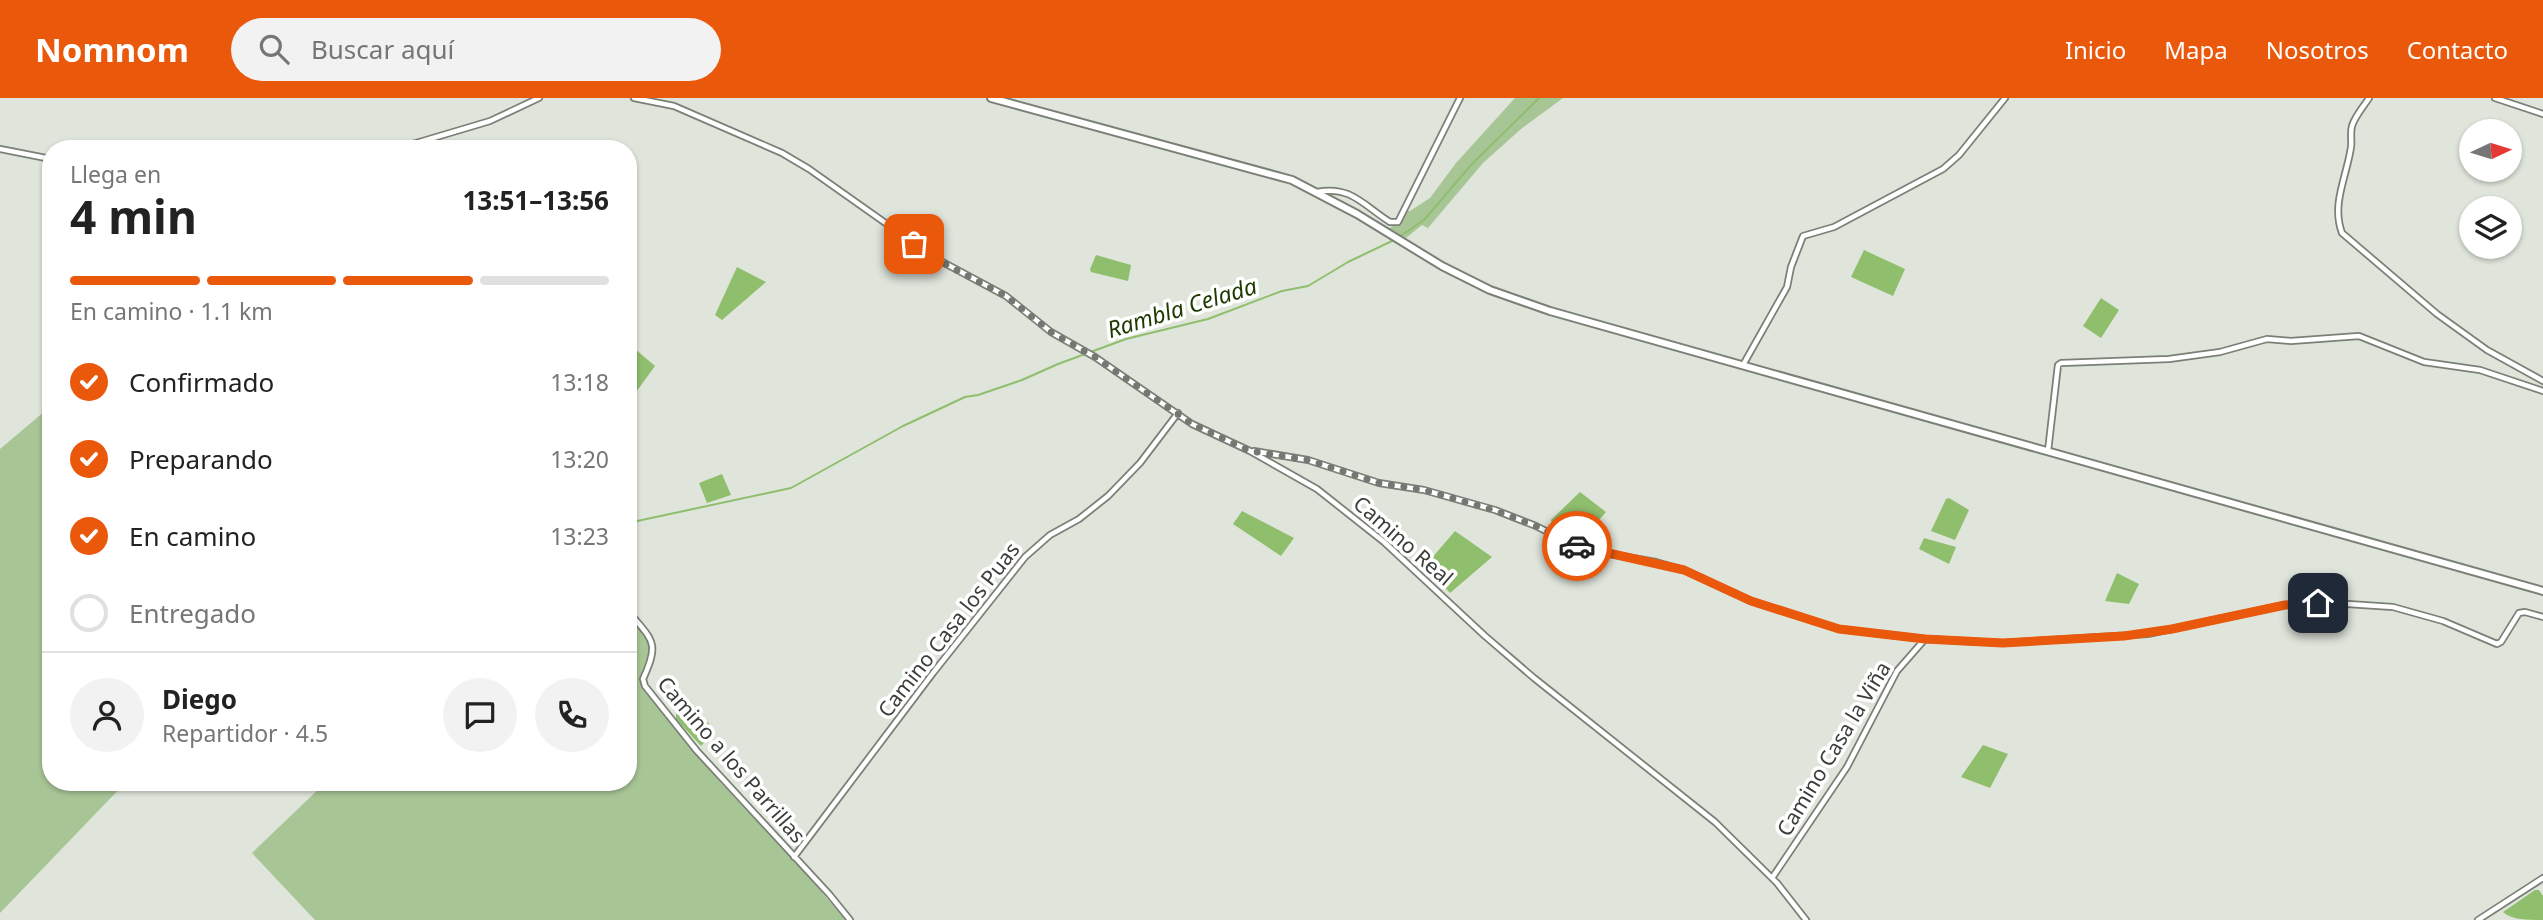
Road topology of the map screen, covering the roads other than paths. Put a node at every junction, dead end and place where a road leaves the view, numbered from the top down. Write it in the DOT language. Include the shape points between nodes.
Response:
graph roads {
  1 [pos="539,98"];
  2 [pos="634,98"];
  3 [pos="991,98"];
  4 [pos="1460,98"];
  5 [pos="2005,98"];
  6 [pos="2369,98"];
  7 [pos="2495,98"];
  8 [pos="2543,114"];
  9 [pos="426,140"];
  10 [pos="0,149"];
  11 [pos="42,157"];
  12 [pos="1317,192"];
  13 [pos="1743,366"];
  14 [pos="2543,381"];
  15 [pos="2543,391"];
  16 [pos="1178,413"];
  17 [pos="1250,451"];
  18 [pos="2048,451"];
  19 [pos="2543,591"];
  20 [pos="2543,617"];
  21 [pos="637,623"];
  22 [pos="1925,639"];
  23 [pos="794,857"];
  24 [pos="1772,878"];
  25 [pos="2543,878"];
  26 [pos="850,920"];
  27 [pos="1807,920"];
  28 [pos="2478,920"];
  1 -- 9 [label="street" via="490,121"];
  2 -- 16 [label="street, Camino Real" via="674,106 782,153 934,258 1006,296 1051,332"];
  3 -- 12 [label="main road" via="1292,180"];
  4 -- 12 [label="street" via="1398,222 1390,222 1368,204 1342,192"];
  5 -- 13 [label="street" via="1943,169 1834,227 1803,236 1787,287"];
  6 -- 14 [label="street" via="2352,126 2341,180 2342,233 2437,314 2487,350"];
  7 -- 8 [label="street"];
  10 -- 11 [label="street"];
  12 -- 13 [label="main road" via="1442,266 1517,301"];
  13 -- 18 [label="main road"];
  15 -- 18 [label="street" via="2487,372 2424,362 2359,336 2267,339 2169,359 2061,363"];
  16 -- 17 [label="street, Camino Real"];
  16 -- 23 [label="street, Camino Casa los Puas" via="1115,489 1025,557"];
  17 -- 22 [label="street" via="1308,460 1379,483 1494,510 1581,549 1684,570 1751,601 1839,629"];
  17 -- 24 [label="street, Camino Real" via="1349,513 1534,678 1715,822"];
  18 -- 19 [label="main road"];
  20 -- 22 [label="street" via="2519,613 2497,644 2443,621 2393,607 2333,603 2285,605 2124,636 2003,643"];
  21 -- 23 [label="street, Camino a los Parrillas" via="653,643 645,686"];
  22 -- 24 [label="street, Camino Casa la Viña" via="1896,671 1847,766"];
  23 -- 26 [label="street, Camino a los Parrillas"];
  24 -- 27 [label="street, Camino Real"];
  25 -- 28 [label="street"];
}
